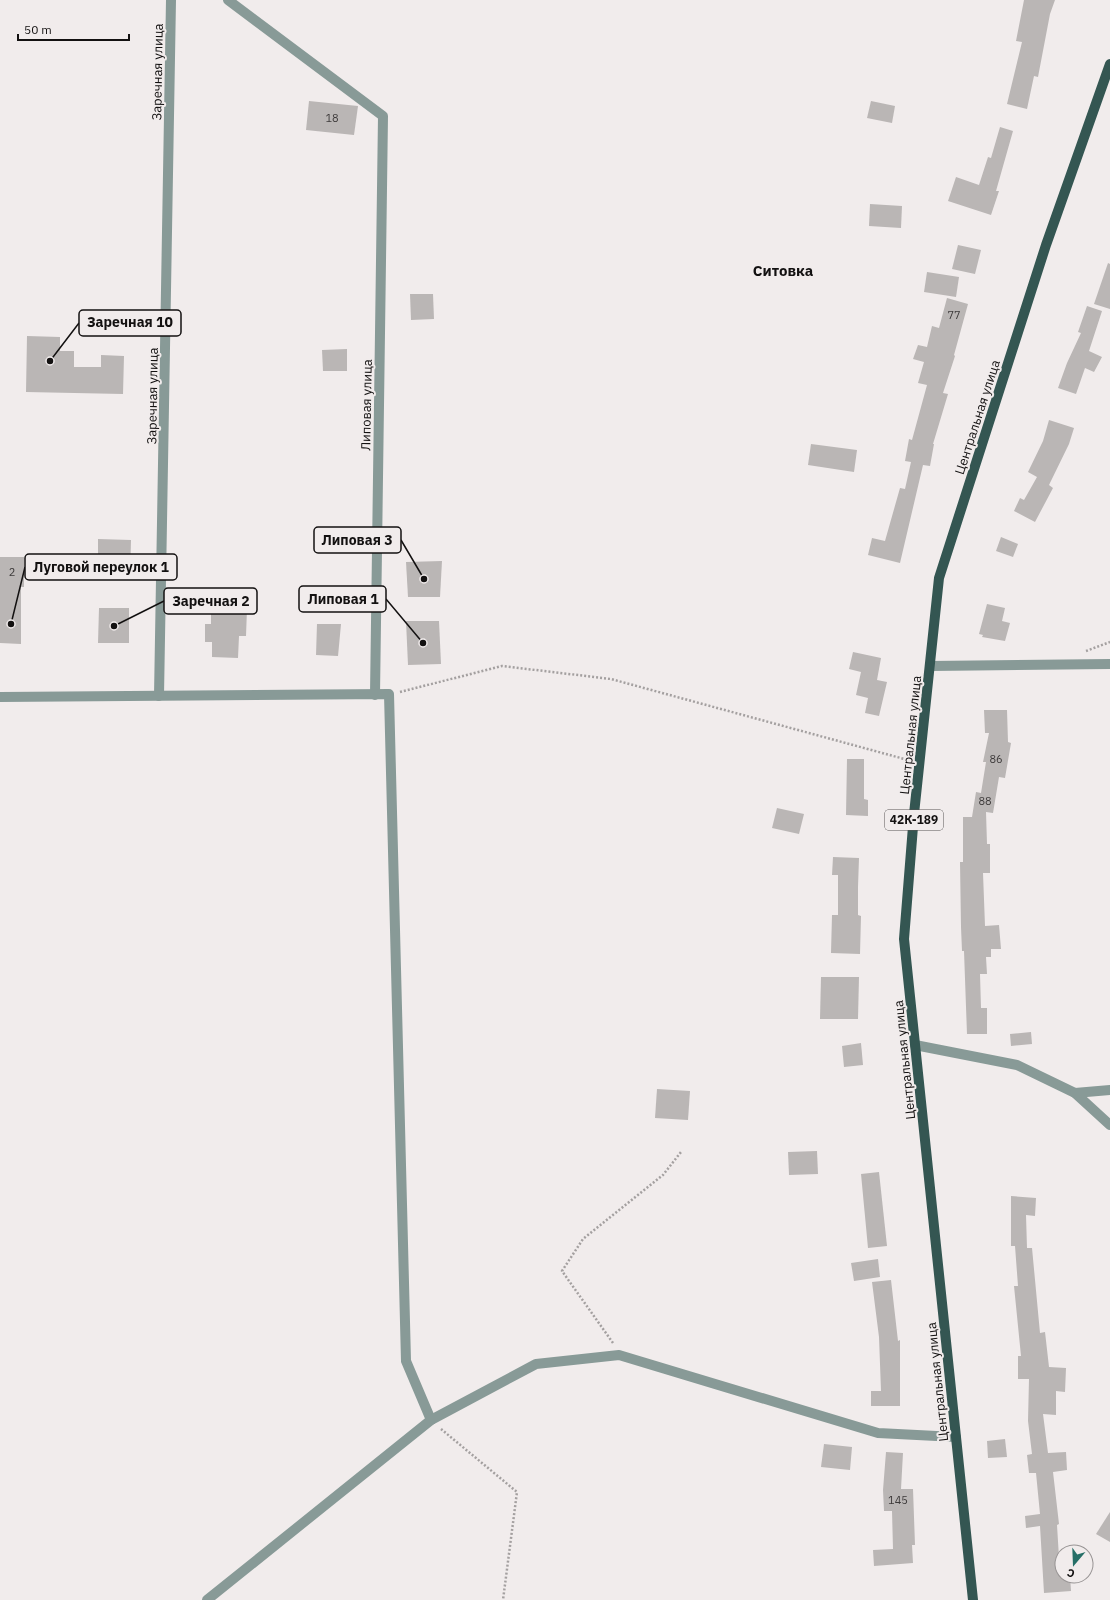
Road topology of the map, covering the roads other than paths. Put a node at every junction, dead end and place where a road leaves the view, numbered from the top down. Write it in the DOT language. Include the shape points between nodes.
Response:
graph roads {
  1 [pos="171,0"];
  2 [pos="228,0"];
  3 [pos="1110,64"];
  4 [pos="1110,664"];
  5 [pos="931,666"];
  6 [pos="374,695"];
  7 [pos="159,696"];
  8 [pos="0,697"];
  9 [pos="915,1045"];
  10 [pos="1110,1090"];
  11 [pos="1075,1093"];
  12 [pos="1110,1125"];
  13 [pos="431,1420"];
  14 [pos="956,1437"];
  15 [pos="206,1600"];
  16 [pos="973,1600"];
  1 -- 7 [label="street, Заречная улица"];
  2 -- 6 [label="street, Липовая улица" via="383,116"];
  3 -- 5 [label="main road, Центральная улица / 42К-189" via="1046,245 939,578"];
  4 -- 5 [label="street"];
  5 -- 9 [label="main road, Центральная улица / 42К-189" via="904,939"];
  6 -- 7 [label="street"];
  6 -- 13 [label="street" via="389,694 406,1360"];
  7 -- 8 [label="street"];
  9 -- 11 [label="street" via="1017,1065"];
  9 -- 14 [label="main road, Центральная улица / 42К-189"];
  10 -- 11 [label="street"];
  11 -- 12 [label="street"];
  13 -- 14 [label="street" via="536,1364 622,1355 878,1433"];
  13 -- 15 [label="street"];
  14 -- 16 [label="main road, Центральная улица / 42К-189"];
}
